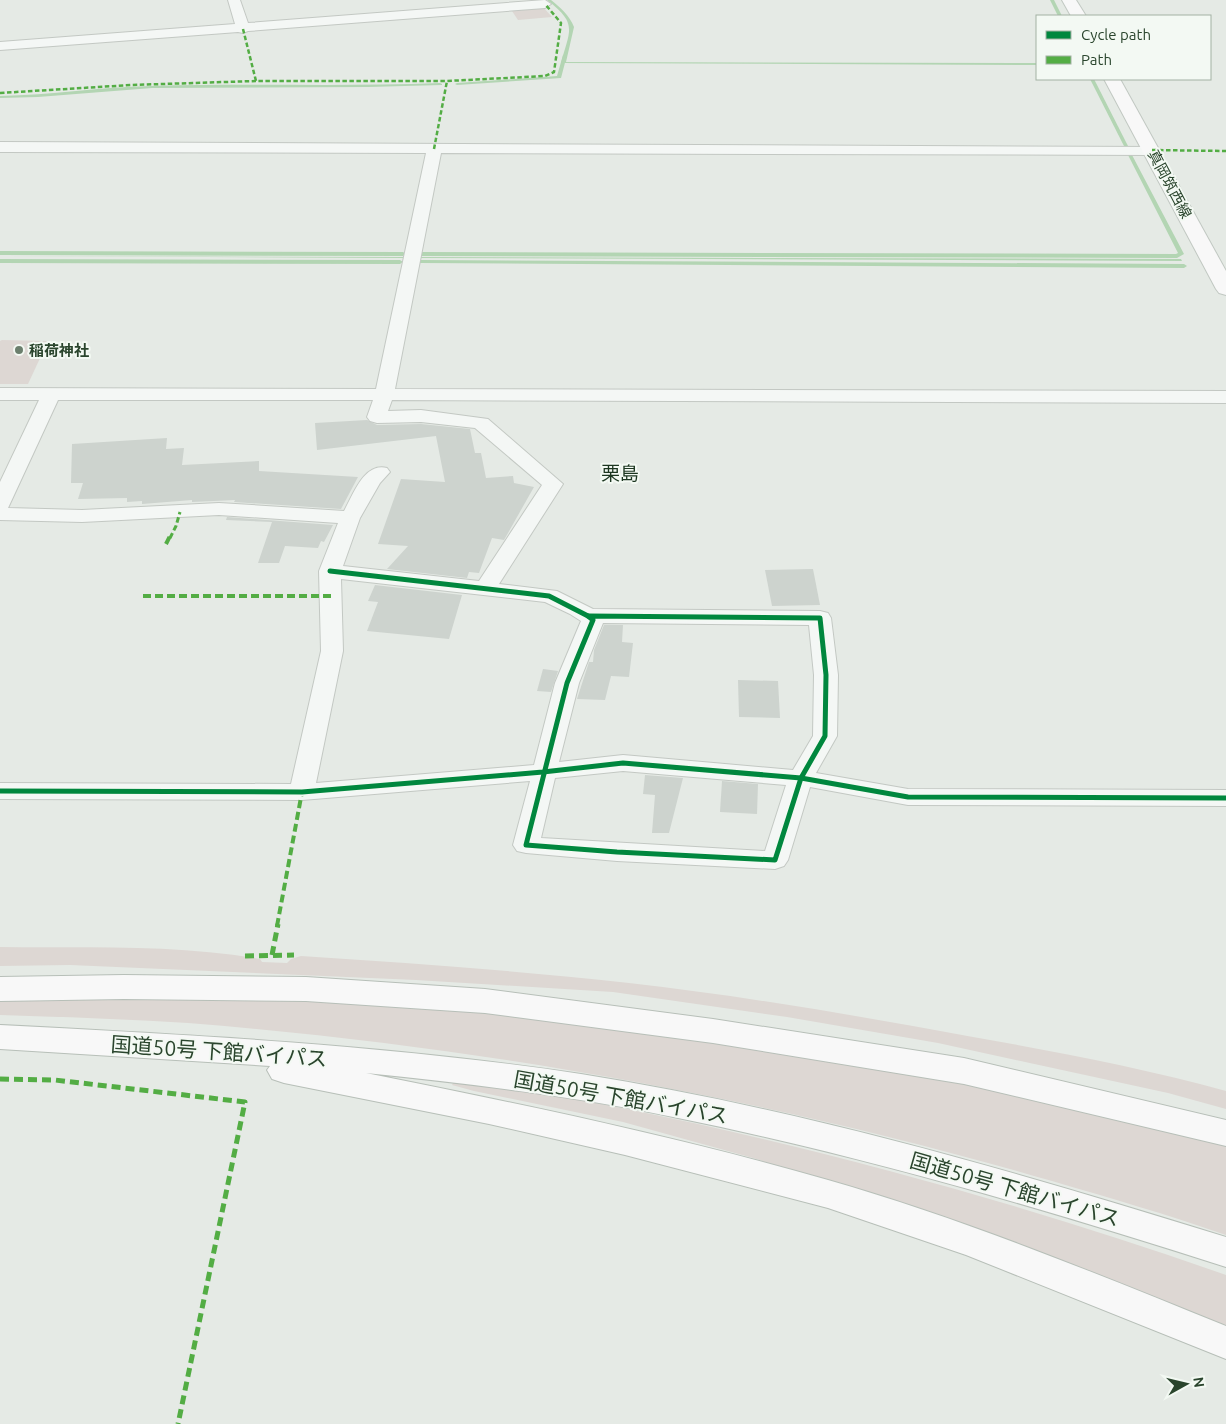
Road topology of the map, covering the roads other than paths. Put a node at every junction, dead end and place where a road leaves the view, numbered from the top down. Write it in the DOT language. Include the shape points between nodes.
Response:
graph roads {
  1 [pos="234,0"];
  2 [pos="539,0"];
  3 [pos="1069,0"];
  4 [pos="1077,15"];
  5 [pos="243,29"];
  6 [pos="0,46"];
  7 [pos="1113,80"];
  8 [pos="0,147"];
  9 [pos="434,149"];
  10 [pos="1152,150"];
  11 [pos="1226,289"];
  12 [pos="0,394"];
  13 [pos="51,394"];
  14 [pos="384,395"];
  15 [pos="1226,397"];
  16 [pos="380,472"];
  17 [pos="0,504"];
  18 [pos="0,514"];
  19 [pos="350,518"];
  20 [pos="330,571"];
  21 [pos="485,589"];
  22 [pos="588,616"];
  23 [pos="543,772"];
  24 [pos="801,778"];
  25 [pos="0,791"];
  26 [pos="302,792"];
  27 [pos="1226,798"];
  28 [pos="0,989"];
  29 [pos="0,1037"];
  30 [pos="165,1046"];
  31 [pos="1226,1133"];
  32 [pos="1226,1252"];
  33 [pos="1226,1343"];
  1 -- 5 [label="street"];
  2 -- 5 [label="street" via="545,4"];
  3 -- 4 [label="main road"];
  5 -- 6 [label="street"];
  7 -- 10 [label="main road, 真岡筑西線"];
  8 -- 9 [label="street"];
  9 -- 10 [label="street"];
  9 -- 14 [label="street"];
  10 -- 11 [label="main road, 真岡筑西線"];
  12 -- 13 [label="street"];
  13 -- 14 [label="street"];
  13 -- 17 [label="street"];
  14 -- 15 [label="street"];
  14 -- 21 [label="street" via="377,417 422,416 481,423 553,484"];
  16 -- 19 [label="street"];
  18 -- 19 [label="street" via="82,516 220,509"];
  19 -- 20 [label="street"];
  20 -- 21 [label="street"];
  20 -- 26 [label="street" via="332,651"];
  21 -- 22 [label="street" via="549,596"];
  22 -- 23 [label="street" via="593,620 567,683"];
  22 -- 24 [label="street" via="820,618 826,675 826,736"];
  23 -- 24 [label="street" via="623,763"];
  23 -- 24 [label="street" via="526,845 775,860"];
  23 -- 26 [label="street"];
  24 -- 27 [label="street" via="908,797"];
  25 -- 26 [label="street"];
  28 -- 31 [label="main road" via="306,989 485,1001 713,1031 964,1071"];
  29 -- 30 [label="main road, 国道50号 下館バイパス"];
  30 -- 32 [label="main road, 国道50号 下館バイパス" via="490,1074 632,1096 880,1150 1070,1202"];
  30 -- 33 [label="main road" via="642,1145 829,1195 989,1248"];
}
